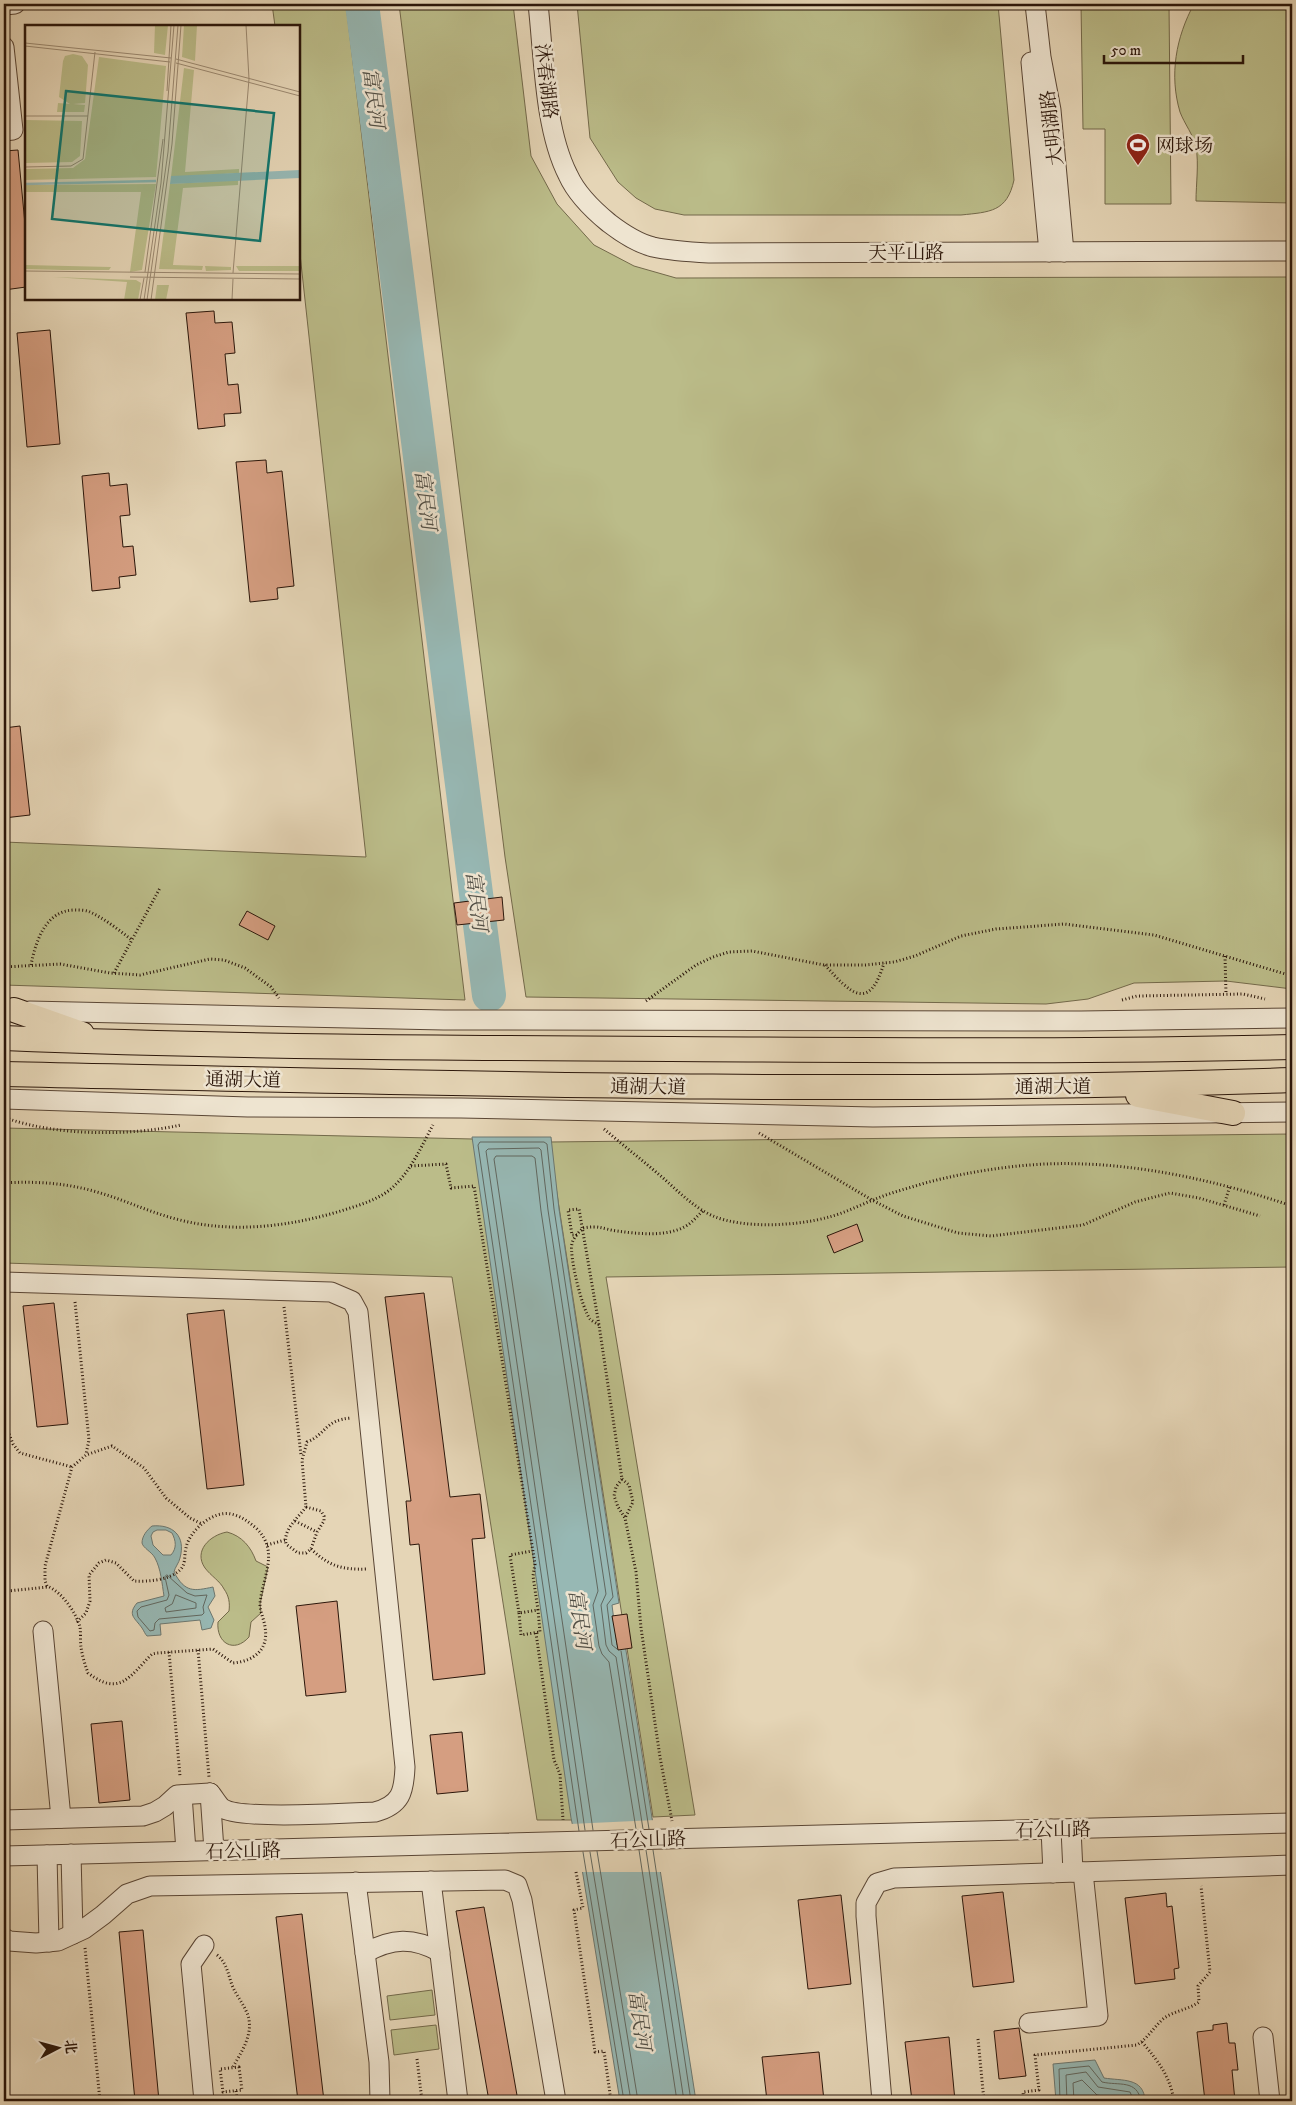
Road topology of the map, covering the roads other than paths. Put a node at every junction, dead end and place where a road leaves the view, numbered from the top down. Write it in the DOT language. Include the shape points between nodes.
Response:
graph roads {
  1 [pos="15,4"];
  2 [pos="538,4"];
  3 [pos="550,4"];
  4 [pos="1026,4"];
  5 [pos="1035,4"];
  6 [pos="4,5"];
  7 [pos="4,47"];
  8 [pos="4,131"];
  9 [pos="565,158"];
  10 [pos="1292,240"];
  11 [pos="1056,246"];
  12 [pos="1292,251"];
  13 [pos="9,1010"];
  14 [pos="1292,1018"];
  15 [pos="4,1038"];
  16 [pos="105,1042"];
  17 [pos="1292,1047"];
  18 [pos="4,1074"];
  19 [pos="1292,1080"];
  20 [pos="1092,1086"];
  21 [pos="4,1099"];
  22 [pos="1292,1112"];
  23 [pos="1233,1113"];
  24 [pos="4,1282"];
  25 [pos="43,1631"];
  26 [pos="210,1793"];
  27 [pos="182,1795"];
  28 [pos="61,1818"];
  29 [pos="4,1820"];
  30 [pos="1292,1823"];
  31 [pos="1051,1829"];
  32 [pos="1071,1829"];
  33 [pos="214,1850"];
  34 [pos="186,1851"];
  35 [pos="47,1854"];
  36 [pos="71,1854"];
  37 [pos="4,1856"];
  38 [pos="1292,1865"];
  39 [pos="1078,1872"];
  40 [pos="1053,1873"];
  41 [pos="431,1881"];
  42 [pos="356,1882"];
  43 [pos="78,1931"];
  44 [pos="4,1938"];
  45 [pos="49,1942"];
  46 [pos="204,1944"];
  47 [pos="440,1952"];
  48 [pos="365,1953"];
  49 [pos="1030,2023"];
  50 [pos="1263,2037"];
  51 [pos="204,2101"];
  52 [pos="380,2101"];
  53 [pos="458,2101"];
  54 [pos="556,2101"];
  55 [pos="882,2101"];
  56 [pos="1270,2101"];
  1 -- 6 [label="street"];
  2 -- 9 [label="street, 沐春湖路" via="549,102"];
  3 -- 9 [label="street, 沐春湖路"];
  4 -- 11 [label="street, 大明湖路"];
  5 -- 11 [label="street, 大明湖路" via="1051,110"];
  7 -- 8 [label="street" via="13,130"];
  9 -- 11 [label="street, 天平山路" via="603,205 640,229 686,242"];
  10 -- 11 [label="street, 天平山路"];
  11 -- 12 [label="street, 天平山路"];
  13 -- 14 [label="street" via="463,1020"];
  13 -- 16 [label="main road"];
  15 -- 16 [label="main road, 通湖大道"];
  16 -- 17 [label="main road, 通湖大道" via="475,1048 1116,1051"];
  18 -- 20 [label="main road, 通湖大道" via="793,1088"];
  19 -- 20 [label="main road, 通湖大道"];
  20 -- 23 [label="main road"];
  21 -- 23 [label="street" via="248,1107 873,1116"];
  22 -- 23 [label="street"];
  24 -- 26 [label="street" via="332,1292 352,1301 358,1312 405,1767 401,1796 384,1810 375,1812 264,1814 222,1808"];
  25 -- 28 [label="street"];
  26 -- 27 [label="street"];
  26 -- 33 [label="street"];
  27 -- 28 [label="street" via="143,1816"];
  27 -- 34 [label="street"];
  28 -- 29 [label="street"];
  30 -- 32 [label="street, 石公山路"];
  31 -- 32 [label="street, 石公山路"];
  31 -- 33 [label="street, 石公山路"];
  31 -- 40 [label="street"];
  32 -- 39 [label="street"];
  33 -- 34 [label="street, 石公山路"];
  34 -- 36 [label="street, 石公山路"];
  35 -- 36 [label="street, 石公山路"];
  35 -- 37 [label="street, 石公山路"];
  35 -- 45 [label="street"];
  36 -- 43 [label="street"];
  38 -- 39 [label="street"];
  39 -- 40 [label="street"];
  39 -- 49 [label="street" via="1098,2016"];
  40 -- 55 [label="street" via="894,1878 877,1883 866,1903 866,1916"];
  41 -- 42 [label="street"];
  41 -- 47 [label="street"];
  41 -- 54 [label="street" via="505,1880 517,1885"];
  42 -- 43 [label="street" via="150,1886 127,1894"];
  42 -- 48 [label="street"];
  43 -- 45 [label="street"];
  44 -- 45 [label="street" via="9,1941"];
  46 -- 51 [label="street" via="191,1964"];
  47 -- 48 [label="street" via="426,1944 402,1941 379,1945"];
  47 -- 53 [label="street"];
  48 -- 52 [label="street" via="379,2062"];
  50 -- 56 [label="street"];
}
